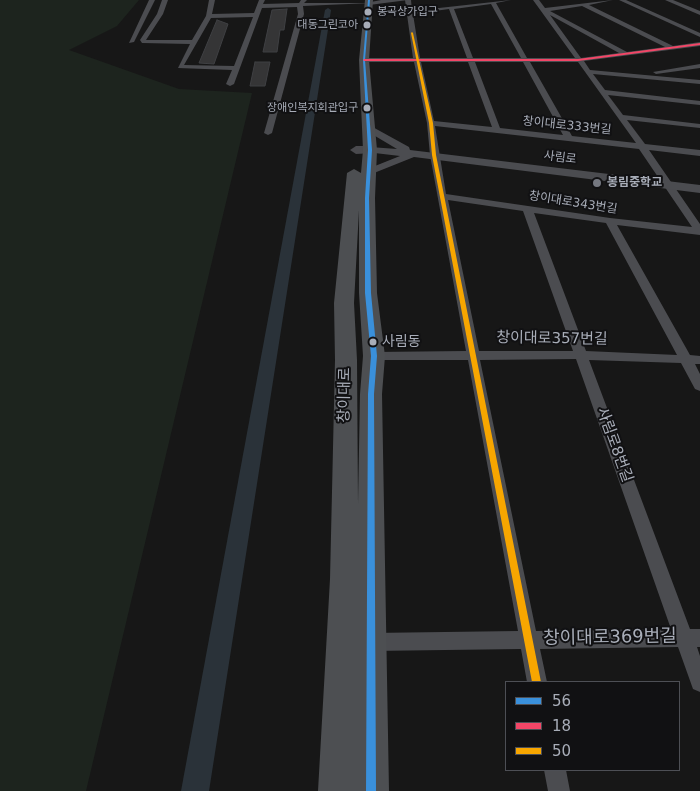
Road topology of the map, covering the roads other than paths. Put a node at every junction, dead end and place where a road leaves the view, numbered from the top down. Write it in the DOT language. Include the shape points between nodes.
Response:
graph roads {
  1 [pos="152,0"];
  2 [pos="164,0"];
  3 [pos="212,0"];
  4 [pos="407,0"];
  5 [pos="508,0"];
  6 [pos="536,0"];
  7 [pos="610,0"];
  8 [pos="622,0"];
  9 [pos="668,0"];
  10 [pos="364,2"];
  11 [pos="493,2"];
  12 [pos="262,3"];
  13 [pos="303,3"];
  14 [pos="582,4"];
  15 [pos="451,7"];
  16 [pos="543,10"];
  17 [pos="409,13"];
  18 [pos="700,13"];
  19 [pos="258,15"];
  20 [pos="209,16"];
  21 [pos="700,35"];
  22 [pos="131,42"];
  23 [pos="194,42"];
  24 [pos="700,44"];
  25 [pos="673,48"];
  26 [pos="626,54"];
  27 [pos="364,60"];
  28 [pos="417,60"];
  29 [pos="578,60"];
  30 [pos="471,61"];
  31 [pos="526,61"];
  32 [pos="700,66"];
  33 [pos="235,68"];
  34 [pos="589,72"];
  35 [pos="636,75"];
  36 [pos="700,82"];
  37 [pos="230,84"];
  38 [pos="603,92"];
  39 [pos="700,103"];
  40 [pos="622,118"];
  41 [pos="431,123"];
  42 [pos="700,126"];
  43 [pos="369,128"];
  44 [pos="496,130"];
  45 [pos="268,133"];
  46 [pos="568,139"];
  47 [pos="641,146"];
  48 [pos="417,154"];
  49 [pos="700,154"];
  50 [pos="434,156"];
  51 [pos="365,158"];
  52 [pos="670,185"];
  53 [pos="700,189"];
  54 [pos="442,196"];
  55 [pos="528,208"];
  56 [pos="610,222"];
  57 [pos="700,232"];
  58 [pos="473,354"];
  59 [pos="581,355"];
  60 [pos="374,356"];
  61 [pos="686,360"];
  62 [pos="700,360"];
  63 [pos="700,386"];
  64 [pos="692,638"];
  65 [pos="529,639"];
  66 [pos="371,642"];
  67 [pos="537,681"];
  68 [pos="700,682"];
  69 [pos="555,771"];
  70 [pos="336,791"];
  71 [pos="371,791"];
  72 [pos="559,791"];
  1 -- 22 [label="street"];
  2 -- 23 [label="street" via="144,42"];
  3 -- 20 [label="street"];
  4 -- 10 [label="street"];
  4 -- 17 [label="street"];
  5 -- 11 [label="street"];
  6 -- 16 [label="street"];
  7 -- 14 [label="street"];
  8 -- 21 [label="street"];
  9 -- 18 [label="street"];
  10 -- 13 [label="street"];
  10 -- 27 [label="main road, 창이대로"];
  10 -- 51 [label="main road, 창이대로" via="356,18"];
  11 -- 15 [label="street"];
  11 -- 31 [label="street"];
  12 -- 13 [label="street"];
  12 -- 19 [label="street"];
  13 -- 45 [label="street"];
  14 -- 16 [label="street"];
  14 -- 25 [label="street"];
  15 -- 17 [label="street"];
  15 -- 30 [label="street"];
  16 -- 26 [label="street"];
  16 -- 29 [label="street"];
  17 -- 28 [label="street"];
  19 -- 20 [label="street"];
  19 -- 33 [label="street"];
  20 -- 23 [label="street"];
  23 -- 33 [label="street" via="180,67"];
  24 -- 25 [label="street"];
  25 -- 26 [label="street"];
  26 -- 29 [label="street"];
  27 -- 28 [label="street"];
  27 -- 43 [label="main road, 창이대로"];
  28 -- 30 [label="street"];
  28 -- 41 [label="street"];
  29 -- 31 [label="street"];
  29 -- 34 [label="street"];
  30 -- 31 [label="street"];
  30 -- 44 [label="street"];
  31 -- 46 [label="street"];
  32 -- 35 [label="street"];
  33 -- 37 [label="street"];
  34 -- 35 [label="street"];
  34 -- 38 [label="street"];
  35 -- 36 [label="street"];
  38 -- 39 [label="street"];
  38 -- 40 [label="street"];
  40 -- 42 [label="street"];
  40 -- 47 [label="street"];
  41 -- 44 [label="street, 창이대로333번길"];
  41 -- 50 [label="street"];
  43 -- 48 [label="street, 사림로"];
  43 -- 51 [label="main road, 창이대로"];
  44 -- 46 [label="street, 창이대로333번길"];
  46 -- 47 [label="street, 창이대로333번길"];
  47 -- 49 [label="street, 창이대로333번길"];
  47 -- 52 [label="street"];
  48 -- 50 [label="street, 사림로"];
  48 -- 51 [label="street, 사림로"];
  48 -- 51 [label="street, 사림로"];
  50 -- 52 [label="street, 사림로"];
  50 -- 54 [label="street"];
  51 -- 60 [label="main road, 창이대로" via="368,294"];
  51 -- 70 [label="main road, 창이대로" via="344,303 344,579"];
  52 -- 53 [label="street, 사림로"];
  52 -- 57 [label="street"];
  54 -- 55 [label="street, 창이대로343번길"];
  54 -- 58 [label="street"];
  55 -- 56 [label="street, 창이대로343번길"];
  55 -- 59 [label="street, 사림로8번길"];
  56 -- 57 [label="street, 창이대로343번길"];
  56 -- 61 [label="street"];
  58 -- 59 [label="street, 창이대로357번길"];
  58 -- 60 [label="street, 창이대로357번길"];
  58 -- 65 [label="street"];
  59 -- 61 [label="street, 창이대로357번길"];
  59 -- 64 [label="street, 사림로8번길"];
  60 -- 66 [label="main road, 창이대로" via="371,394"];
  61 -- 62 [label="street, 창이대로357번길"];
  61 -- 63 [label="street"];
  64 -- 65 [label="street, 창이대로369번길"];
  64 -- 68 [label="street, 사림로8번길"];
  65 -- 66 [label="street, 창이대로369번길"];
  65 -- 67 [label="street"];
  66 -- 71 [label="main road, 창이대로"];
  69 -- 72 [label="street"];
}
